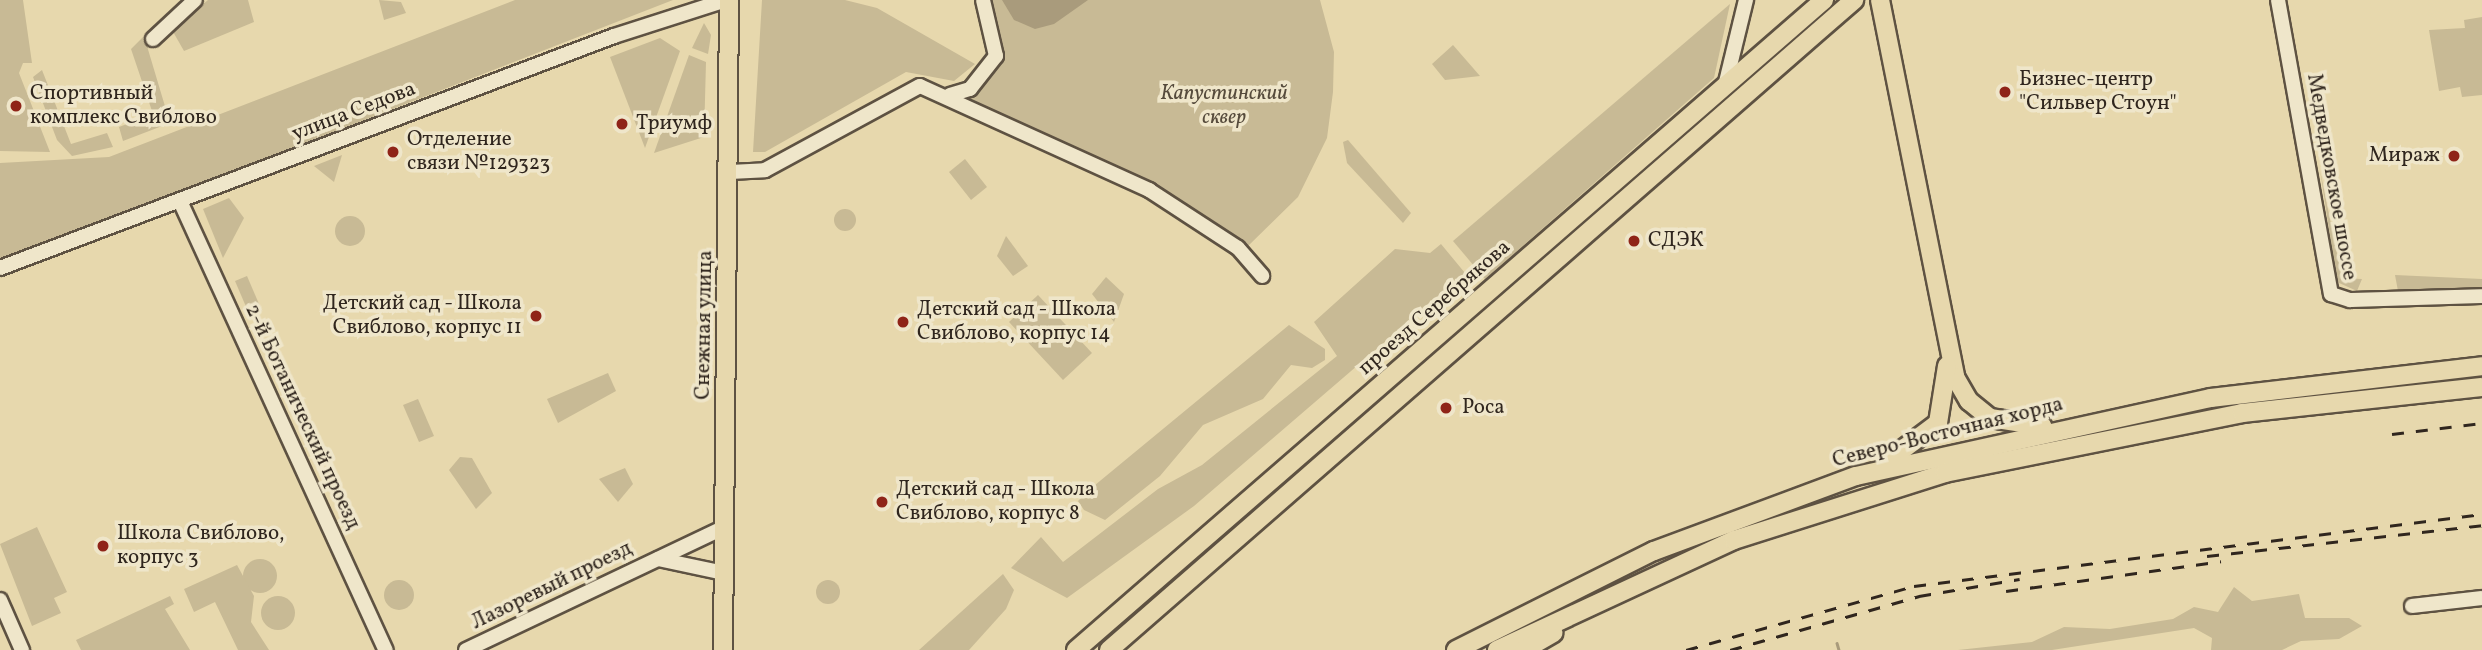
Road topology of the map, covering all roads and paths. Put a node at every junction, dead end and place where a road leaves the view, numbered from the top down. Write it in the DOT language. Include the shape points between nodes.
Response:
graph roads {
  1 [pos="195,0"];
  2 [pos="727,0"];
  3 [pos="983,0"];
  4 [pos="1746,0"];
  5 [pos="1824,0"];
  6 [pos="1854,0"];
  7 [pos="1880,0"];
  8 [pos="2278,0"];
  9 [pos="687,4"];
  10 [pos="153,39"];
  11 [pos="1725,86"];
  12 [pos="950,95"];
  13 [pos="730,172"];
  14 [pos="180,201"];
  15 [pos="0,268"];
  16 [pos="1262,276"];
  17 [pos="2482,296"];
  18 [pos="1947,341"];
  19 [pos="2482,366"];
  20 [pos="2482,387"];
  21 [pos="2063,427"];
  22 [pos="1856,476"];
  23 [pos="725,527"];
  24 [pos="1734,540"];
  25 [pos="656,559"];
  26 [pos="724,573"];
  27 [pos="2482,598"];
  28 [pos="0,600"];
  29 [pos="2412,606"];
  30 [pos="22,650"];
  31 [pos="386,650"];
  32 [pos="466,650"];
  33 [pos="723,650"];
  34 [pos="1076,650"];
  35 [pos="1110,650"];
  36 [pos="1456,650"];
  37 [pos="1497,650"];
  38 [pos="1524,650"];
  1 -- 10 [label="street"];
  2 -- 9 [label="street, улица Седова"];
  2 -- 13 [label="main road, Снежная улица"];
  3 -- 12 [label="street" via="996,56 970,89"];
  4 -- 11 [label="street"];
  5 -- 11 [label="main road, проезд Серебрякова"];
  6 -- 35 [label="main road, проезд Серебрякова"];
  7 -- 18 [label="main road"];
  8 -- 17 [label="street, Медведковское шоссе" via="2331,294 2350,300"];
  9 -- 14 [label="street, улица Седова"];
  11 -- 34 [label="main road, проезд Серебрякова"];
  12 -- 13 [label="street" via="911,87 765,170"];
  12 -- 16 [label="street" via="1149,190 1238,248"];
  13 -- 23 [label="main road, Снежная улица"];
  14 -- 15 [label="street, улица Седова" via="35,250"];
  14 -- 31 [label="street, 2-й Ботанический проезд"];
  18 -- 21 [label="main road" via="1960,389 1979,411 2007,424"];
  18 -- 22 [label="main road" via="1947,392 1938,423 1913,448"];
  19 -- 21 [label="main road, Северо-Восточная хорда" via="2211,398"];
  20 -- 24 [label="main road, Северо-Восточная хорда" via="2242,413 1945,473"];
  21 -- 22 [label="main road, Северо-Восточная хорда"];
  22 -- 36 [label="main road, Северо-Восточная хорда" via="1654,551"];
  23 -- 25 [label="street, Лазоревый проезд"];
  23 -- 26 [label="main road, Снежная улица"];
  24 -- 37 [label="main road, Северо-Восточная хорда"];
  24 -- 38 [label="main road"];
  25 -- 26 [label="street, Лазоревый проезд"];
  25 -- 32 [label="street, Лазоревый проезд"];
  26 -- 33 [label="main road, Снежная улица"];
  27 -- 29 [label="street"];
  28 -- 30 [label="street"];
}
